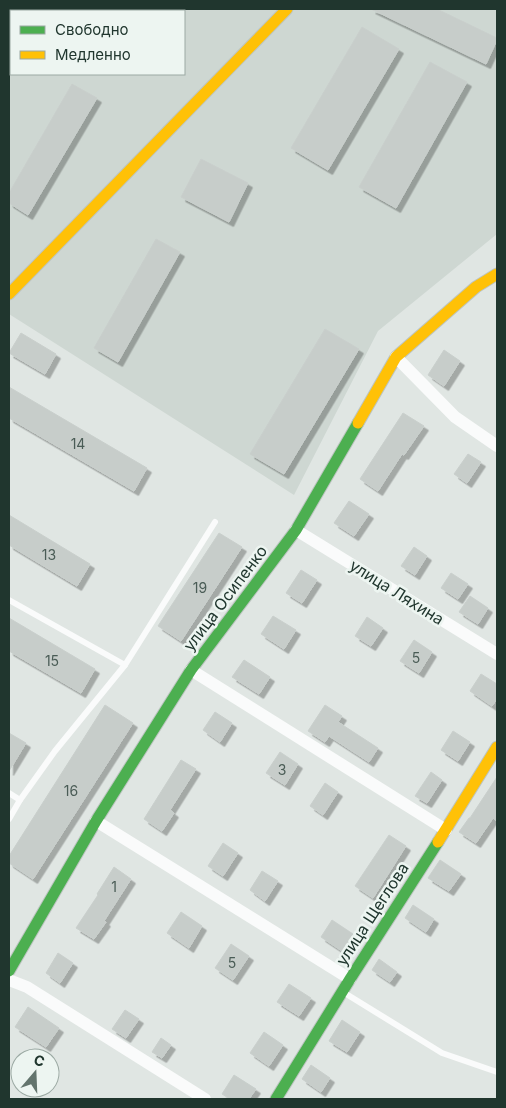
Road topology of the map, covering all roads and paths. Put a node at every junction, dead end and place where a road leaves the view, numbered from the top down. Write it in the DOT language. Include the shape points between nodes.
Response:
graph roads {
  1 [pos="287,9"];
  2 [pos="497,274"];
  3 [pos="9,294"];
  4 [pos="396,357"];
  5 [pos="497,446"];
  6 [pos="215,522"];
  7 [pos="296,530"];
  8 [pos="9,600"];
  9 [pos="497,654"];
  10 [pos="125,665"];
  11 [pos="191,670"];
  12 [pos="497,747"];
  13 [pos="9,793"];
  14 [pos="20,800"];
  15 [pos="9,819"];
  16 [pos="96,821"];
  17 [pos="446,830"];
  18 [pos="9,970"];
  19 [pos="350,979"];
  20 [pos="9,980"];
  21 [pos="342,991"];
  22 [pos="497,1072"];
  23 [pos="205,1099"];
  24 [pos="276,1099"];
  1 -- 3 [label="street"];
  2 -- 4 [label="street, улица Осипенко" via="476,287"];
  4 -- 5 [label="street" via="455,417"];
  4 -- 7 [label="street, улица Осипенко"];
  6 -- 10 [label="lane"];
  7 -- 9 [label="street, улица Ляхина"];
  7 -- 11 [label="street, улица Осипенко"];
  8 -- 10 [label="lane"];
  10 -- 14 [label="lane"];
  11 -- 16 [label="street, улица Осипенко"];
  11 -- 17 [label="street"];
  12 -- 17 [label="street, улица Щеглова"];
  13 -- 14 [label="lane"];
  14 -- 15 [label="lane"];
  16 -- 18 [label="street, улица Осипенко"];
  16 -- 19 [label="street"];
  17 -- 19 [label="street, улица Щеглова"];
  19 -- 21 [label="street, улица Щеглова"];
  20 -- 23 [label="street" via="27,987"];
  21 -- 22 [label="lane" via="442,1053"];
  21 -- 24 [label="street, улица Щеглова"];
}
